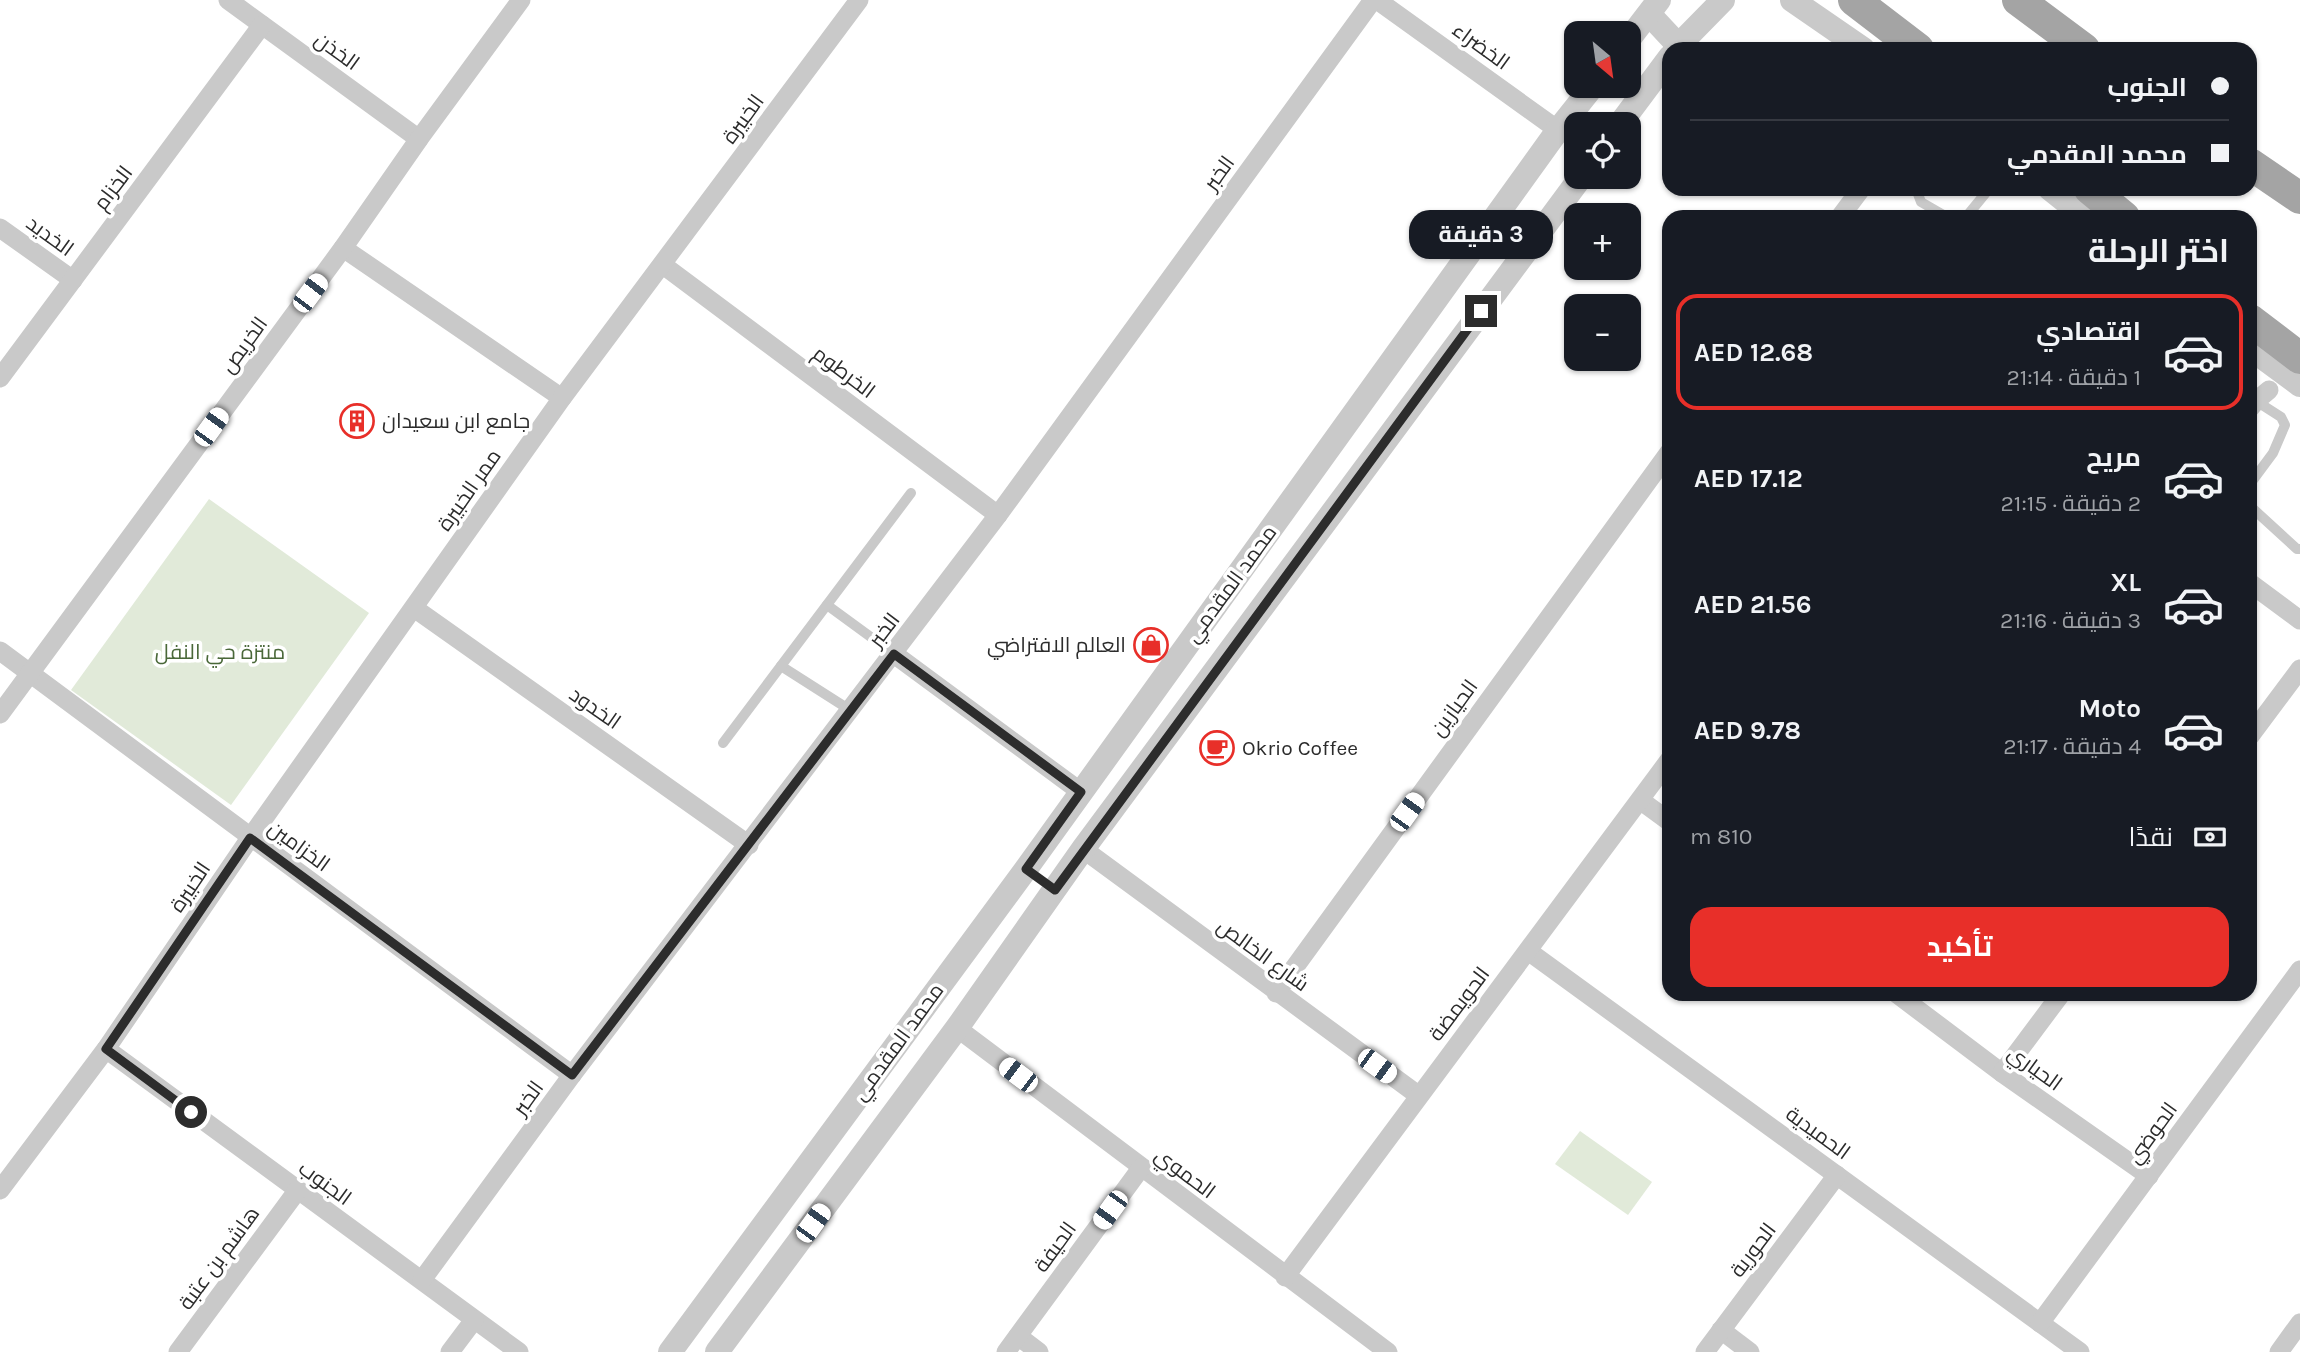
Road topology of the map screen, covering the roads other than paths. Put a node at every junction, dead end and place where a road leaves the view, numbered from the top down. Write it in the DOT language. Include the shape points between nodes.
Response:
graph roads {
  1 [pos="228,0"];
  2 [pos="521,0"];
  3 [pos="859,0"];
  4 [pos="1375,0"];
  5 [pos="1723,0"];
  6 [pos="1792,0"];
  7 [pos="1839,0"];
  8 [pos="1854,0"];
  9 [pos="2018,0"];
  10 [pos="1654,7"];
  11 [pos="1881,18"];
  12 [pos="1642,22"];
  13 [pos="262,25"];
  14 [pos="1670,42"];
  15 [pos="1682,42"];
  16 [pos="1853,42"];
  17 [pos="1910,42"];
  18 [pos="2075,42"];
  19 [pos="1662,66"];
  20 [pos="1583,98"];
  21 [pos="1629,112"];
  22 [pos="1558,130"];
  23 [pos="419,139"];
  24 [pos="2257,169"];
  25 [pos="1572,189"];
  26 [pos="1919,196"];
  27 [pos="1983,196"];
  28 [pos="2059,196"];
  29 [pos="2098,196"];
  30 [pos="2300,198"];
  31 [pos="1935,210"];
  32 [pos="1972,210"];
  33 [pos="2076,210"];
  34 [pos="2116,210"];
  35 [pos="0,228"];
  36 [pos="343,248"];
  37 [pos="663,265"];
  38 [pos="73,281"];
  39 [pos="2257,325"];
  40 [pos="2257,353"];
  41 [pos="2300,358"];
  42 [pos="0,378"];
  43 [pos="2300,384"];
  44 [pos="562,398"];
  45 [pos="2258,400"];
  46 [pos="1662,462"];
  47 [pos="2257,475"];
  48 [pos="911,493"];
  49 [pos="2257,512"];
  50 [pos="998,515"];
  51 [pos="2300,549"];
  52 [pos="2257,588"];
  53 [pos="827,605"];
  54 [pos="414,608"];
  55 [pos="2300,620"];
  56 [pos="0,651"];
  57 [pos="894,654"];
  58 [pos="781,666"];
  59 [pos="2300,669"];
  60 [pos="30,673"];
  61 [pos="850,710"];
  62 [pos="0,714"];
  63 [pos="2257,727"];
  64 [pos="723,743"];
  65 [pos="1662,770"];
  66 [pos="1081,792"];
  67 [pos="1640,800"];
  68 [pos="1662,816"];
  69 [pos="250,838"];
  70 [pos="749,845"];
  71 [pos="1083,849"];
  72 [pos="1026,869"];
  73 [pos="1055,890"];
  74 [pos="1528,951"];
  75 [pos="2300,970"];
  76 [pos="1276,993"];
  77 [pos="1906,1001"];
  78 [pos="2056,1001"];
  79 [pos="957,1028"];
  80 [pos="106,1049"];
  81 [pos="2002,1073"];
  82 [pos="572,1075"];
  83 [pos="1418,1095"];
  84 [pos="1140,1168"];
  85 [pos="1837,1175"];
  86 [pos="2149,1176"];
  87 [pos="0,1190"];
  88 [pos="297,1191"];
  89 [pos="1285,1277"];
  90 [pos="422,1280"];
  91 [pos="474,1320"];
  92 [pos="2040,1323"];
  93 [pos="2300,1323"];
  94 [pos="1721,1330"];
  95 [pos="1012,1344"];
  96 [pos="178,1352"];
  97 [pos="450,1352"];
  98 [pos="519,1352"];
  99 [pos="670,1352"];
  100 [pos="717,1352"];
  101 [pos="1040,1352"];
  102 [pos="1388,1352"];
  103 [pos="1705,1352"];
  104 [pos="1750,1352"];
  105 [pos="2080,1352"];
  106 [pos="2279,1352"];
  1 -- 13 [label="street, الخذن"];
  2 -- 23 [label="street, الخريص"];
  3 -- 37 [label="street, الخبيرة"];
  4 -- 22 [label="street, الخضراء"];
  4 -- 50 [label="street, الخبر"];
  5 -- 15 [label="street"];
  6 -- 16 [label="street"];
  7 -- 11 [label="street"];
  8 -- 11 [label="main road"];
  9 -- 18 [label="main road"];
  10 -- 12 [label="street"];
  10 -- 14 [label="street"];
  11 -- 17 [label="main road"];
  13 -- 23 [label="street, الخذن"];
  13 -- 38 [label="street, الخزام"];
  19 -- 21 [label="street"];
  20 -- 22 [label="street, محمد المقدمي"];
  22 -- 66 [label="street, محمد المقدمي"];
  23 -- 36 [label="street, الخريص"];
  24 -- 30 [label="main road"];
  25 -- 71 [label="street, محمد المقدمي"];
  26 -- 31 [label="lane"];
  27 -- 32 [label="lane"];
  28 -- 33 [label="street"];
  29 -- 34 [label="main road"];
  35 -- 38 [label="street, الخديد"];
  36 -- 44 [label="street"];
  36 -- 60 [label="street, الخريص"];
  37 -- 44 [label="street, ممر الخبيرة"];
  37 -- 50 [label="street, الخرطوم"];
  38 -- 42 [label="street, الخزام"];
  39 -- 41 [label="main road"];
  40 -- 43 [label="street"];
  44 -- 54 [label="street, ممر الخبيرة"];
  45 -- 47 [label="lane" via="2285,425"];
  46 -- 76 [label="street, الحيازين"];
  48 -- 53 [label="lane"];
  49 -- 51 [label="lane"];
  50 -- 57 [label="street, الخبر"];
  52 -- 55 [label="street"];
  53 -- 57 [label="lane"];
  53 -- 58 [label="lane"];
  54 -- 69 [label="street, الخبيرة"];
  54 -- 70 [label="street, الخدود"];
  56 -- 60 [label="street, الخزامين"];
  57 -- 61 [label="street, الخبر"];
  57 -- 66 [label="street"];
  58 -- 61 [label="lane"];
  58 -- 64 [label="lane"];
  59 -- 63 [label="street"];
  60 -- 62 [label="street, الخريص"];
  60 -- 69 [label="street, الخزامين"];
  61 -- 70 [label="street, الخبر"];
  65 -- 67 [label="street, الحويمضة"];
  66 -- 72 [label="street, محمد المقدمي"];
  67 -- 68 [label="street"];
  67 -- 74 [label="street, الحويمضة"];
  69 -- 80 [label="street, الخبيرة"];
  69 -- 82 [label="street, الخزامين"];
  70 -- 82 [label="street, الخبر"];
  71 -- 73 [label="street, محمد المقدمي"];
  71 -- 76 [label="street, شارع الخالص"];
  72 -- 73 [label="street"];
  72 -- 99 [label="street, محمد المقدمي"];
  73 -- 79 [label="street, محمد المقدمي"];
  74 -- 83 [label="street, الحويمضة"];
  74 -- 85 [label="street, الحميدية"];
  75 -- 86 [label="street, الحوضي"];
  76 -- 83 [label="street, شارع الخالص"];
  77 -- 81 [label="street, الحياري"];
  78 -- 81 [label="street"];
  79 -- 84 [label="street, الحموي"];
  79 -- 100 [label="street, محمد المقدمي"];
  80 -- 87 [label="street, الخبيرة"];
  80 -- 88 [label="street, الجنوب"];
  81 -- 86 [label="street, الحياري"];
  82 -- 90 [label="street, الخبر"];
  83 -- 89 [label="street, الحويمضة"];
  84 -- 89 [label="street, الحموي"];
  84 -- 95 [label="street, الحيفة"];
  85 -- 92 [label="street, الحميدية"];
  85 -- 94 [label="street, الحورية"];
  86 -- 92 [label="street, الحوضي"];
  88 -- 90 [label="street, الجنوب"];
  88 -- 96 [label="street, هاشم بن عتبة"];
  89 -- 102 [label="street, الحموي"];
  90 -- 91 [label="street, الجنوب"];
  91 -- 97 [label="street"];
  91 -- 98 [label="street, الجنوب"];
  92 -- 105 [label="street, الحميدية"];
  93 -- 106 [label="street"];
  94 -- 103 [label="street, الحورية"];
  94 -- 104 [label="street"];
  95 -- 101 [label="street"];
}
